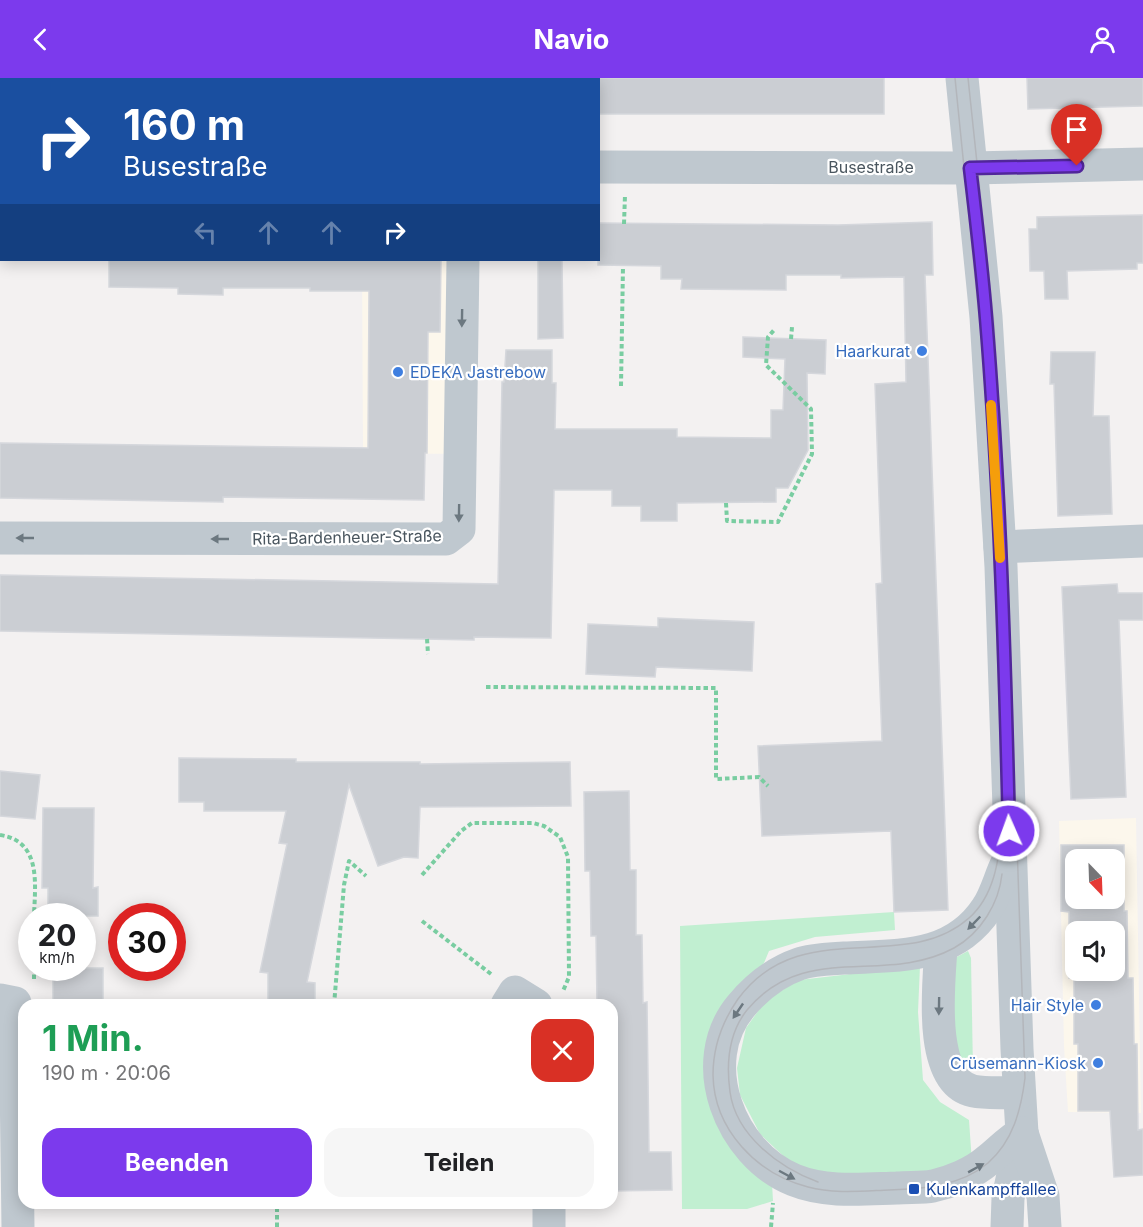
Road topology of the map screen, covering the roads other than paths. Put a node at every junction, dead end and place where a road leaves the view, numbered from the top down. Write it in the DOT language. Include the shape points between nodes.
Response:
graph roads {
  1 [pos="962,78"];
  2 [pos="1143,164"];
  3 [pos="600,167"];
  4 [pos="970,168"];
  5 [pos="462,261"];
  6 [pos="0,538"];
  7 [pos="1143,541"];
  8 [pos="1000,547"];
  9 [pos="1011,854"];
  10 [pos="941,948"];
  11 [pos="0,1000"];
  12 [pos="1019,1093"];
  13 [pos="8,1099"];
  14 [pos="1022,1133"];
  15 [pos="549,1209"];
  16 [pos="18,1227"];
  17 [pos="549,1227"];
  18 [pos="1007,1227"];
  19 [pos="1045,1227"];
  1 -- 4 [label="street"];
  2 -- 4 [label="street, Busestraße"];
  3 -- 4 [label="street, Busestraße"];
  4 -- 8 [label="street" via="986,317"];
  5 -- 6 [label="street, Rita-Bardenheuer-Straße, one-way" via="459,529 446,539"];
  7 -- 8 [label="street"];
  8 -- 9 [label="street"];
  9 -- 10 [label="street, one-way" via="988,907 973,926"];
  9 -- 12 [label="street"];
  10 -- 12 [label="street, one-way" via="939,1034 949,1072 957,1083 972,1091"];
  10 -- 14 [label="street, one-way" via="800,963 759,987 739,1007 719,1054 719,1076 728,1110 741,1138 768,1165 794,1180 846,1189 933,1186 986,1162"];
  11 -- 13 [label="street" via="15,1003"];
  12 -- 14 [label="street"];
  13 -- 16 [label="street"];
  14 -- 18 [label="street" via="1008,1198"];
  14 -- 19 [label="street" via="1043,1196"];
  15 -- 17 [label="street"];
}
